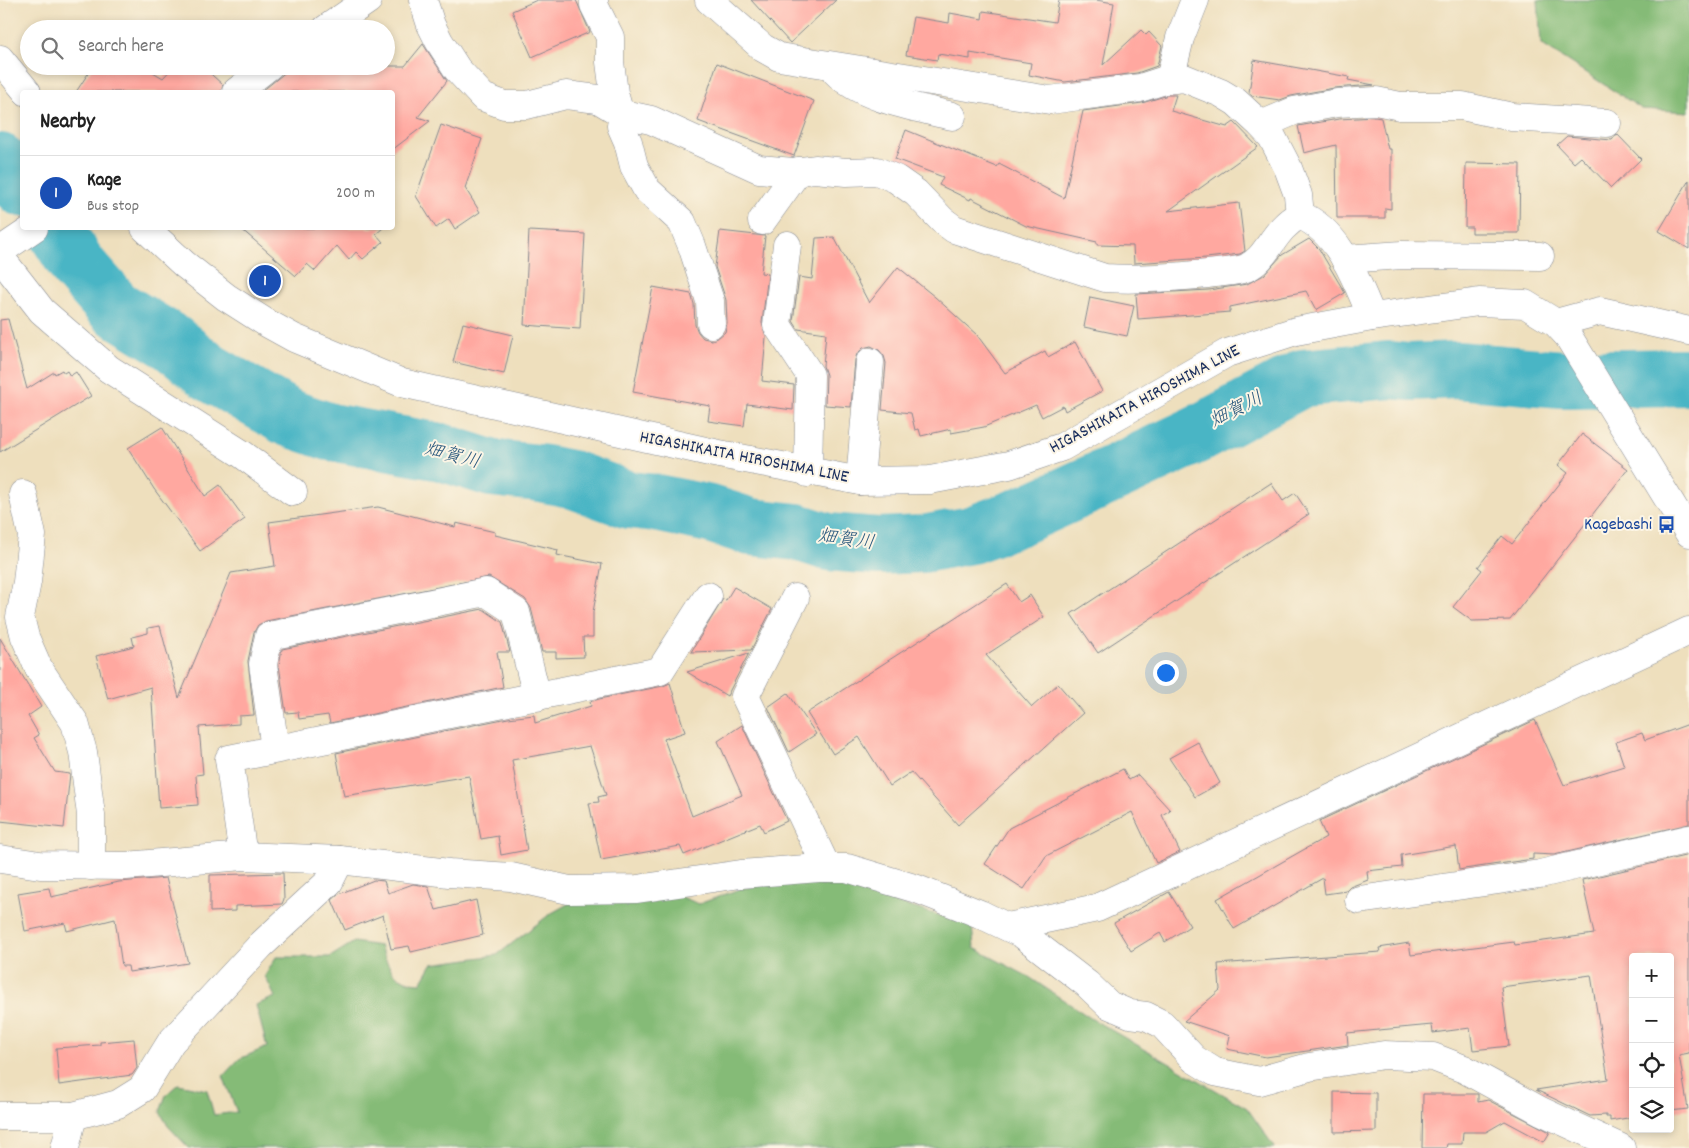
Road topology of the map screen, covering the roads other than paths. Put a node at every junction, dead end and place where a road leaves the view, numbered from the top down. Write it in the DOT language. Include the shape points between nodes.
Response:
graph roads {
  1 [pos="368,0"];
  2 [pos="423,0"];
  3 [pos="594,0"];
  4 [pos="709,0"];
  5 [pos="1195,0"];
  6 [pos="339,20"];
  7 [pos="0,59"];
  8 [pos="830,65"];
  9 [pos="258,75"];
  10 [pos="1170,79"];
  11 [pos="25,90"];
  12 [pos="240,90"];
  13 [pos="621,112"];
  14 [pos="952,116"];
  15 [pos="1607,123"];
  16 [pos="1261,125"];
  17 [pos="798,171"];
  18 [pos="1300,215"];
  19 [pos="762,221"];
  20 [pos="31,230"];
  21 [pos="147,230"];
  22 [pos="787,245"];
  23 [pos="2,252"];
  24 [pos="1540,256"];
  25 [pos="1345,259"];
  26 [pos="1372,317"];
  27 [pos="711,324"];
  28 [pos="1562,329"];
  29 [pos="1689,332"];
  30 [pos="870,362"];
  31 [pos="808,473"];
  32 [pos="860,481"];
  33 [pos="293,492"];
  34 [pos="23,494"];
  35 [pos="1689,533"];
  36 [pos="708,596"];
  37 [pos="795,598"];
  38 [pos="1689,631"];
  39 [pos="537,697"];
  40 [pos="275,749"];
  41 [pos="1689,839"];
  42 [pos="243,856"];
  43 [pos="0,859"];
  44 [pos="340,860"];
  45 [pos="91,866"];
  46 [pos="828,868"];
  47 [pos="1359,900"];
  48 [pos="1008,927"];
  49 [pos="0,1116"];
  50 [pos="73,1116"];
  51 [pos="65,1148"];
  52 [pos="1621,1148"];
  1 -- 6 [label="street"];
  2 -- 13 [label="street" via="439,41 457,69 483,98 504,105 527,105 566,95 598,99"];
  3 -- 13 [label="street" via="610,37 614,93"];
  4 -- 8 [label="street" via="763,48 780,57"];
  5 -- 10 [label="street" via="1178,45"];
  7 -- 11 [label="street"];
  8 -- 10 [label="street" via="1050,100 1140,88"];
  8 -- 14 [label="street" via="844,81 892,101"];
  9 -- 12 [label="street"];
  10 -- 16 [label="street" via="1184,78 1221,93"];
  13 -- 17 [label="street" via="651,120 759,170"];
  13 -- 27 [label="street" via="621,126 647,190 682,222 710,301"];
  15 -- 16 [label="street" via="1512,117 1462,106 1400,106 1376,101 1337,103 1294,111"];
  16 -- 18 [label="street" via="1288,168 1298,195"];
  17 -- 18 [label="street" via="877,171 916,193 954,229 1105,278 1131,280 1246,268 1261,256 1287,221"];
  17 -- 19 [label="street"];
  18 -- 25 [label="street" via="1326,232"];
  20 -- 23 [label="street"];
  21 -- 31 [label="street, HIGASHIKAITA HIROSHIMA LINE" via="219,292 266,322 294,338 402,383"];
  22 -- 31 [label="street" via="777,325 810,375"];
  23 -- 33 [label="street" via="42,310 68,335 109,368 242,454"];
  24 -- 25 [label="street" via="1402,255"];
  25 -- 26 [label="street"];
  26 -- 28 [label="street, HIGASHIKAITA HIROSHIMA LINE" via="1479,302 1525,304"];
  26 -- 32 [label="street, HIGASHIKAITA HIROSHIMA LINE" via="1296,331 1226,353 1062,446 1009,465 930,480"];
  28 -- 29 [label="street" via="1600,311"];
  28 -- 35 [label="street, HIGASHIKAITA HIROSHIMA LINE"];
  30 -- 32 [label="street"];
  31 -- 32 [label="street, HIGASHIKAITA HIROSHIMA LINE"];
  34 -- 45 [label="street" via="32,535 20,617 24,637 39,669 75,723 83,752 91,815"];
  36 -- 39 [label="street" via="660,671"];
  37 -- 46 [label="street" via="745,696"];
  38 -- 48 [label="street" via="1097,908"];
  39 -- 40 [label="street"];
  39 -- 40 [label="street" via="516,612 486,592 268,636 263,664"];
  40 -- 42 [label="street" via="229,759"];
  41 -- 47 [label="street" via="1540,874"];
  42 -- 44 [label="street"];
  42 -- 45 [label="street"];
  43 -- 45 [label="street" via="40,865"];
  44 -- 46 [label="street" via="512,877 570,890 637,889 741,874"];
  44 -- 50 [label="street" via="329,882 261,945 171,1042 142,1089 118,1104"];
  46 -- 48 [label="street" via="847,868 886,878"];
  48 -- 52 [label="street" via="1022,934 1087,984 1109,1005 1162,1024 1194,1059 1215,1072 1259,1081 1309,1067 1384,1056 1433,1057 1464,1069 1541,1111"];
  49 -- 50 [label="street"];
  50 -- 51 [label="street"];
}
